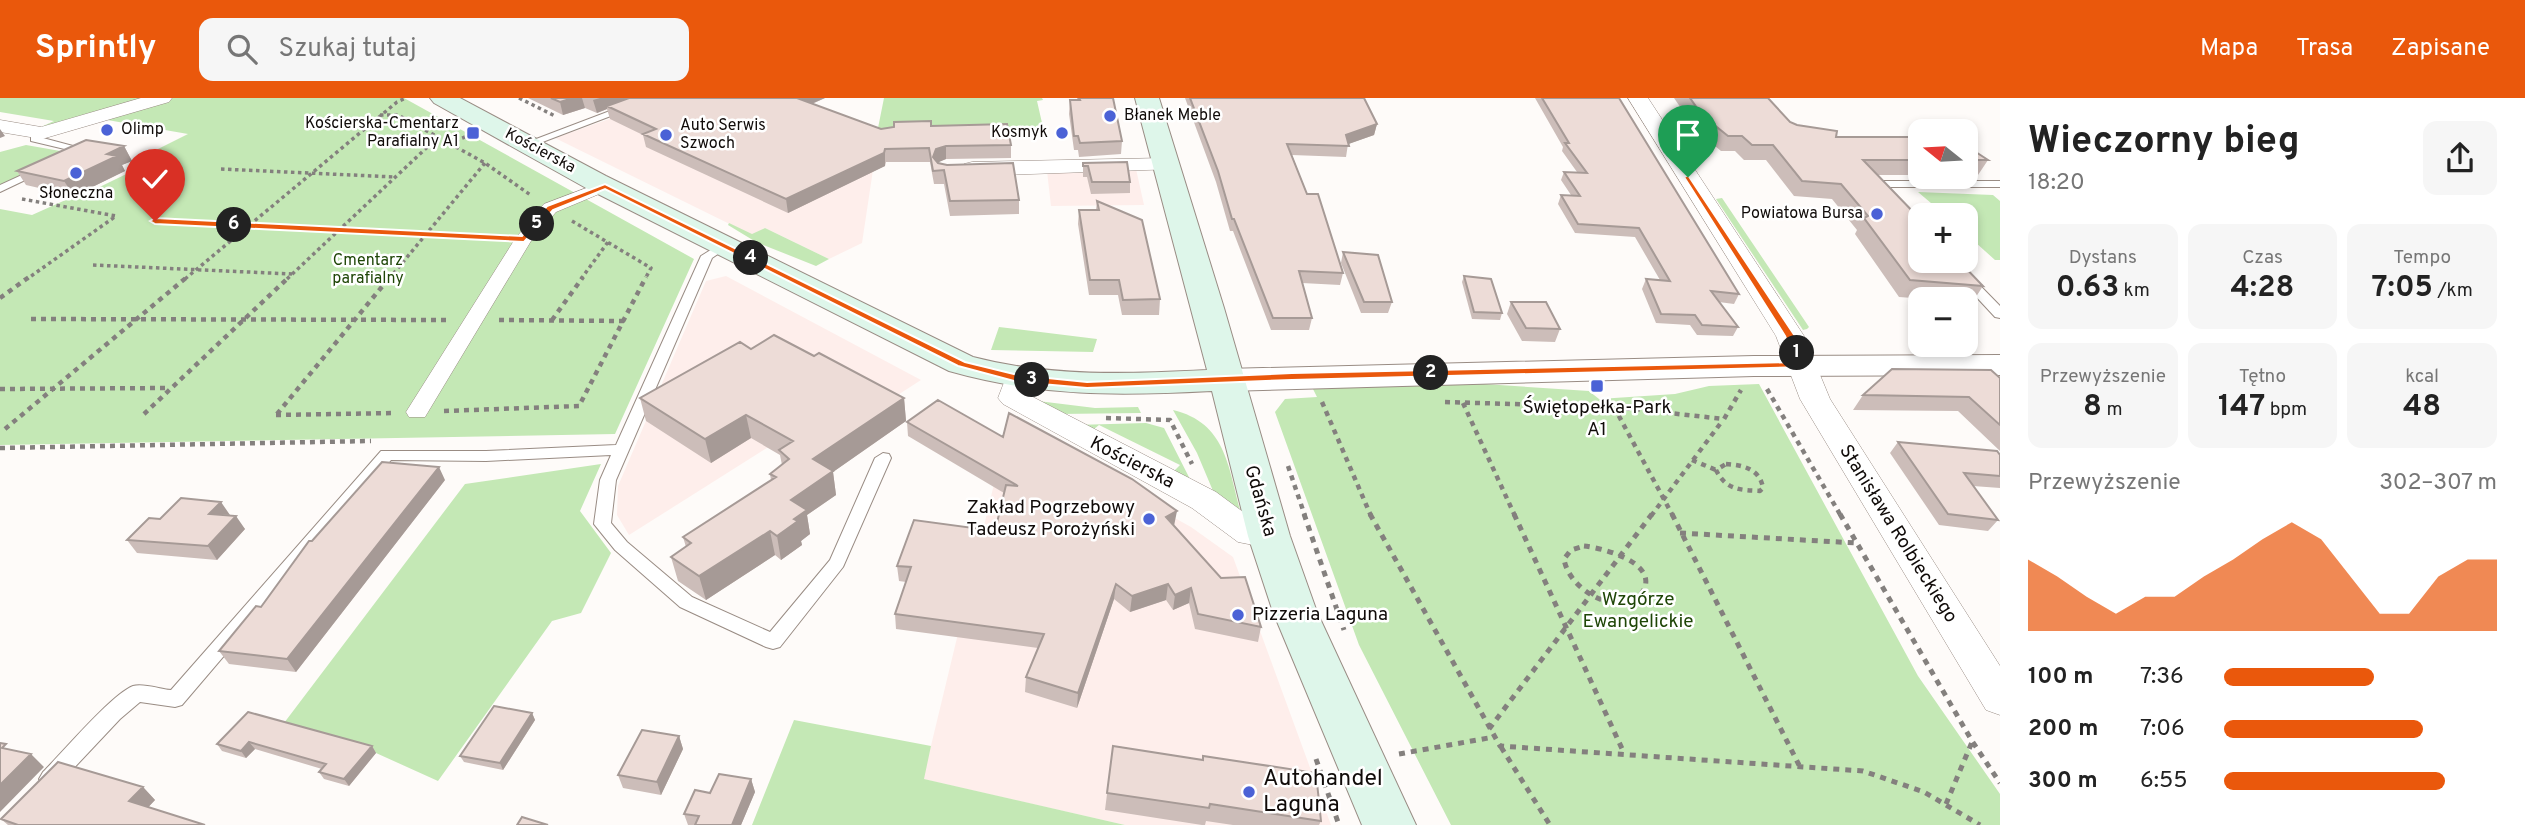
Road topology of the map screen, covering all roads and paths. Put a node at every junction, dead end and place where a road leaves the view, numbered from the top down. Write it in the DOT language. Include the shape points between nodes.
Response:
graph roads {
  1 [pos="162,98"];
  2 [pos="406,98"];
  3 [pos="442,98"];
  4 [pos="519,98"];
  5 [pos="653,98"];
  6 [pos="1147,98"];
  7 [pos="1638,98"];
  8 [pos="0,126"];
  9 [pos="42,133"];
  10 [pos="438,137"];
  11 [pos="537,141"];
  12 [pos="60,161"];
  13 [pos="485,163"];
  14 [pos="1167,164"];
  15 [pos="48,167"];
  16 [pos="221,169"];
  17 [pos="947,169"];
  18 [pos="310,173"];
  19 [pos="396,177"];
  20 [pos="2000,184"];
  21 [pos="605,186"];
  22 [pos="0,189"];
  23 [pos="1896,205"];
  24 [pos="155,221"];
  25 [pos="248,226"];
  26 [pos="339,230"];
  27 [pos="427,234"];
  28 [pos="524,239"];
  29 [pos="608,242"];
  30 [pos="725,245"];
  31 [pos="93,265"];
  32 [pos="194,270"];
  33 [pos="1961,273"];
  34 [pos="293,274"];
  35 [pos="0,298"];
  36 [pos="2000,314"];
  37 [pos="31,319"];
  38 [pos="135,319"];
  39 [pos="244,319"];
  40 [pos="356,320"];
  41 [pos="474,320"];
  42 [pos="552,320"];
  43 [pos="624,321"];
  44 [pos="1802,365"];
  45 [pos="2000,365"];
  46 [pos="1018,379"];
  47 [pos="1226,380"];
  48 [pos="1762,381"];
  49 [pos="1735,382"];
  50 [pos="53,388"];
  51 [pos="171,388"];
  52 [pos="0,389"];
  53 [pos="1311,397"];
  54 [pos="1332,400"];
  55 [pos="1321,401"];
  56 [pos="1435,402"];
  57 [pos="1463,403"];
  58 [pos="1614,407"];
  59 [pos="417,412"];
  60 [pos="144,414"];
  61 [pos="276,415"];
  62 [pos="1724,419"];
  63 [pos="5,429"];
  64 [pos="372,441"];
  65 [pos="0,448"];
  66 [pos="621,450"];
  67 [pos="883,458"];
  68 [pos="1285,458"];
  69 [pos="1692,460"];
  70 [pos="1716,470"];
  71 [pos="1662,497"];
  72 [pos="1680,533"];
  73 [pos="1269,536"];
  74 [pos="1857,543"];
  75 [pos="1621,554"];
  76 [pos="1592,595"];
  77 [pos="1567,629"];
  78 [pos="1345,631"];
  79 [pos="2000,699"];
  80 [pos="1489,729"];
  81 [pos="1494,737"];
  82 [pos="1393,741"];
  83 [pos="1972,741"];
  84 [pos="1500,746"];
  85 [pos="1311,748"];
  86 [pos="1624,753"];
  87 [pos="1399,754"];
  88 [pos="1404,765"];
  89 [pos="1800,766"];
  90 [pos="2000,783"];
  91 [pos="33,797"];
  92 [pos="1946,804"];
  93 [pos="1339,825"];
  94 [pos="1389,825"];
  95 [pos="1550,825"];
  96 [pos="1980,825"];
  1 -- 9 [label="street"];
  2 -- 18 [label="path"];
  3 -- 11 [label="main road, Kościerska"];
  4 -- 11 [label="path" via="561,119 532,130"];
  5 -- 11 [label="lane"];
  6 -- 14 [label="main road, Gdańska"];
  7 -- 44 [label="street, Stanisława Rolbieckiego" via="1790,336"];
  8 -- 9 [label="street"];
  9 -- 12 [label="lane" via="35,139 83,150"];
  10 -- 19 [label="path"];
  11 -- 21 [label="main road, Kościerska"];
  13 -- 27 [label="path"];
  14 -- 17 [label="street"];
  14 -- 47 [label="main road, Gdańska"];
  15 -- 22 [label="lane"];
  16 -- 18 [label="path"];
  18 -- 19 [label="path"];
  18 -- 25 [label="path"];
  19 -- 26 [label="path"];
  20 -- 23 [label="lane" via="1880,184"];
  21 -- 28 [label="street" via="550,208"];
  21 -- 30 [label="main road, Kościerska"];
  22 -- 35 [label="path" via="1,195 116,216"];
  24 -- 25 [label="path"];
  25 -- 26 [label="path"];
  25 -- 32 [label="path"];
  26 -- 27 [label="path"];
  26 -- 34 [label="path"];
  27 -- 28 [label="path"];
  27 -- 40 [label="path"];
  28 -- 41 [label="street"];
  29 -- 42 [label="path"];
  30 -- 46 [label="main road, Kościerska" via="948,358"];
  30 -- 66 [label="lane" via="707,256"];
  31 -- 32 [label="path"];
  32 -- 34 [label="path"];
  32 -- 38 [label="path"];
  33 -- 36 [label="lane"];
  34 -- 39 [label="path"];
  37 -- 38 [label="path"];
  38 -- 39 [label="path"];
  38 -- 50 [label="path"];
  39 -- 40 [label="path"];
  39 -- 51 [label="path"];
  40 -- 41 [label="path"];
  40 -- 61 [label="path"];
  41 -- 42 [label="path"];
  41 -- 59 [label="street"];
  42 -- 43 [label="path"];
  44 -- 45 [label="street"];
  44 -- 47 [label="street"];
  44 -- 79 [label="street, Stanisława Rolbieckiego" via="1815,399"];
  46 -- 47 [label="main road, Kościerska" via="1116,386"];
  46 -- 73 [label="street, Kościerska" via="1013,398 1204,500 1250,534"];
  47 -- 73 [label="main road, Gdańska"];
  48 -- 74 [label="path"];
  49 -- 62 [label="path" via="1741,390"];
  50 -- 51 [label="path"];
  50 -- 52 [label="path"];
  50 -- 63 [label="path"];
  51 -- 60 [label="path"];
  53 -- 55 [label="path"];
  54 -- 55 [label="path"];
  55 -- 80 [label="path" via="1374,523"];
  56 -- 57 [label="path"];
  57 -- 58 [label="path"];
  57 -- 77 [label="path"];
  58 -- 62 [label="path"];
  58 -- 71 [label="path"];
  62 -- 69 [label="path"];
  64 -- 65 [label="path"];
  66 -- 67 [label="lane" via="608,480 602,524 686,603 773,642 837,563"];
  66 -- 91 [label="lane" via="387,455 175,699 137,693"];
  68 -- 78 [label="path"];
  69 -- 70 [label="path"];
  69 -- 71 [label="path"];
  70 -- 70 [label="path" via="1726,464 1742,466 1757,474 1763,488 1737,490 1722,482"];
  71 -- 72 [label="path"];
  71 -- 75 [label="path"];
  72 -- 74 [label="path"];
  72 -- 89 [label="path"];
  73 -- 94 [label="main road, Gdańska" via="1295,612"];
  74 -- 83 [label="path"];
  75 -- 76 [label="path"];
  75 -- 76 [label="path" via="1642,573 1643,592 1623,601"];
  75 -- 76 [label="path" via="1584,546 1571,550 1564,559 1570,578"];
  76 -- 77 [label="path"];
  77 -- 80 [label="path"];
  77 -- 86 [label="path"];
  80 -- 81 [label="path"];
  81 -- 84 [label="path"];
  81 -- 87 [label="path"];
  82 -- 87 [label="path"];
  83 -- 90 [label="path"];
  83 -- 92 [label="path"];
  84 -- 86 [label="path"];
  84 -- 95 [label="path"];
  85 -- 93 [label="path"];
  86 -- 89 [label="path"];
  87 -- 88 [label="path"];
  89 -- 92 [label="path" via="1876,774"];
  92 -- 96 [label="path"];
}
